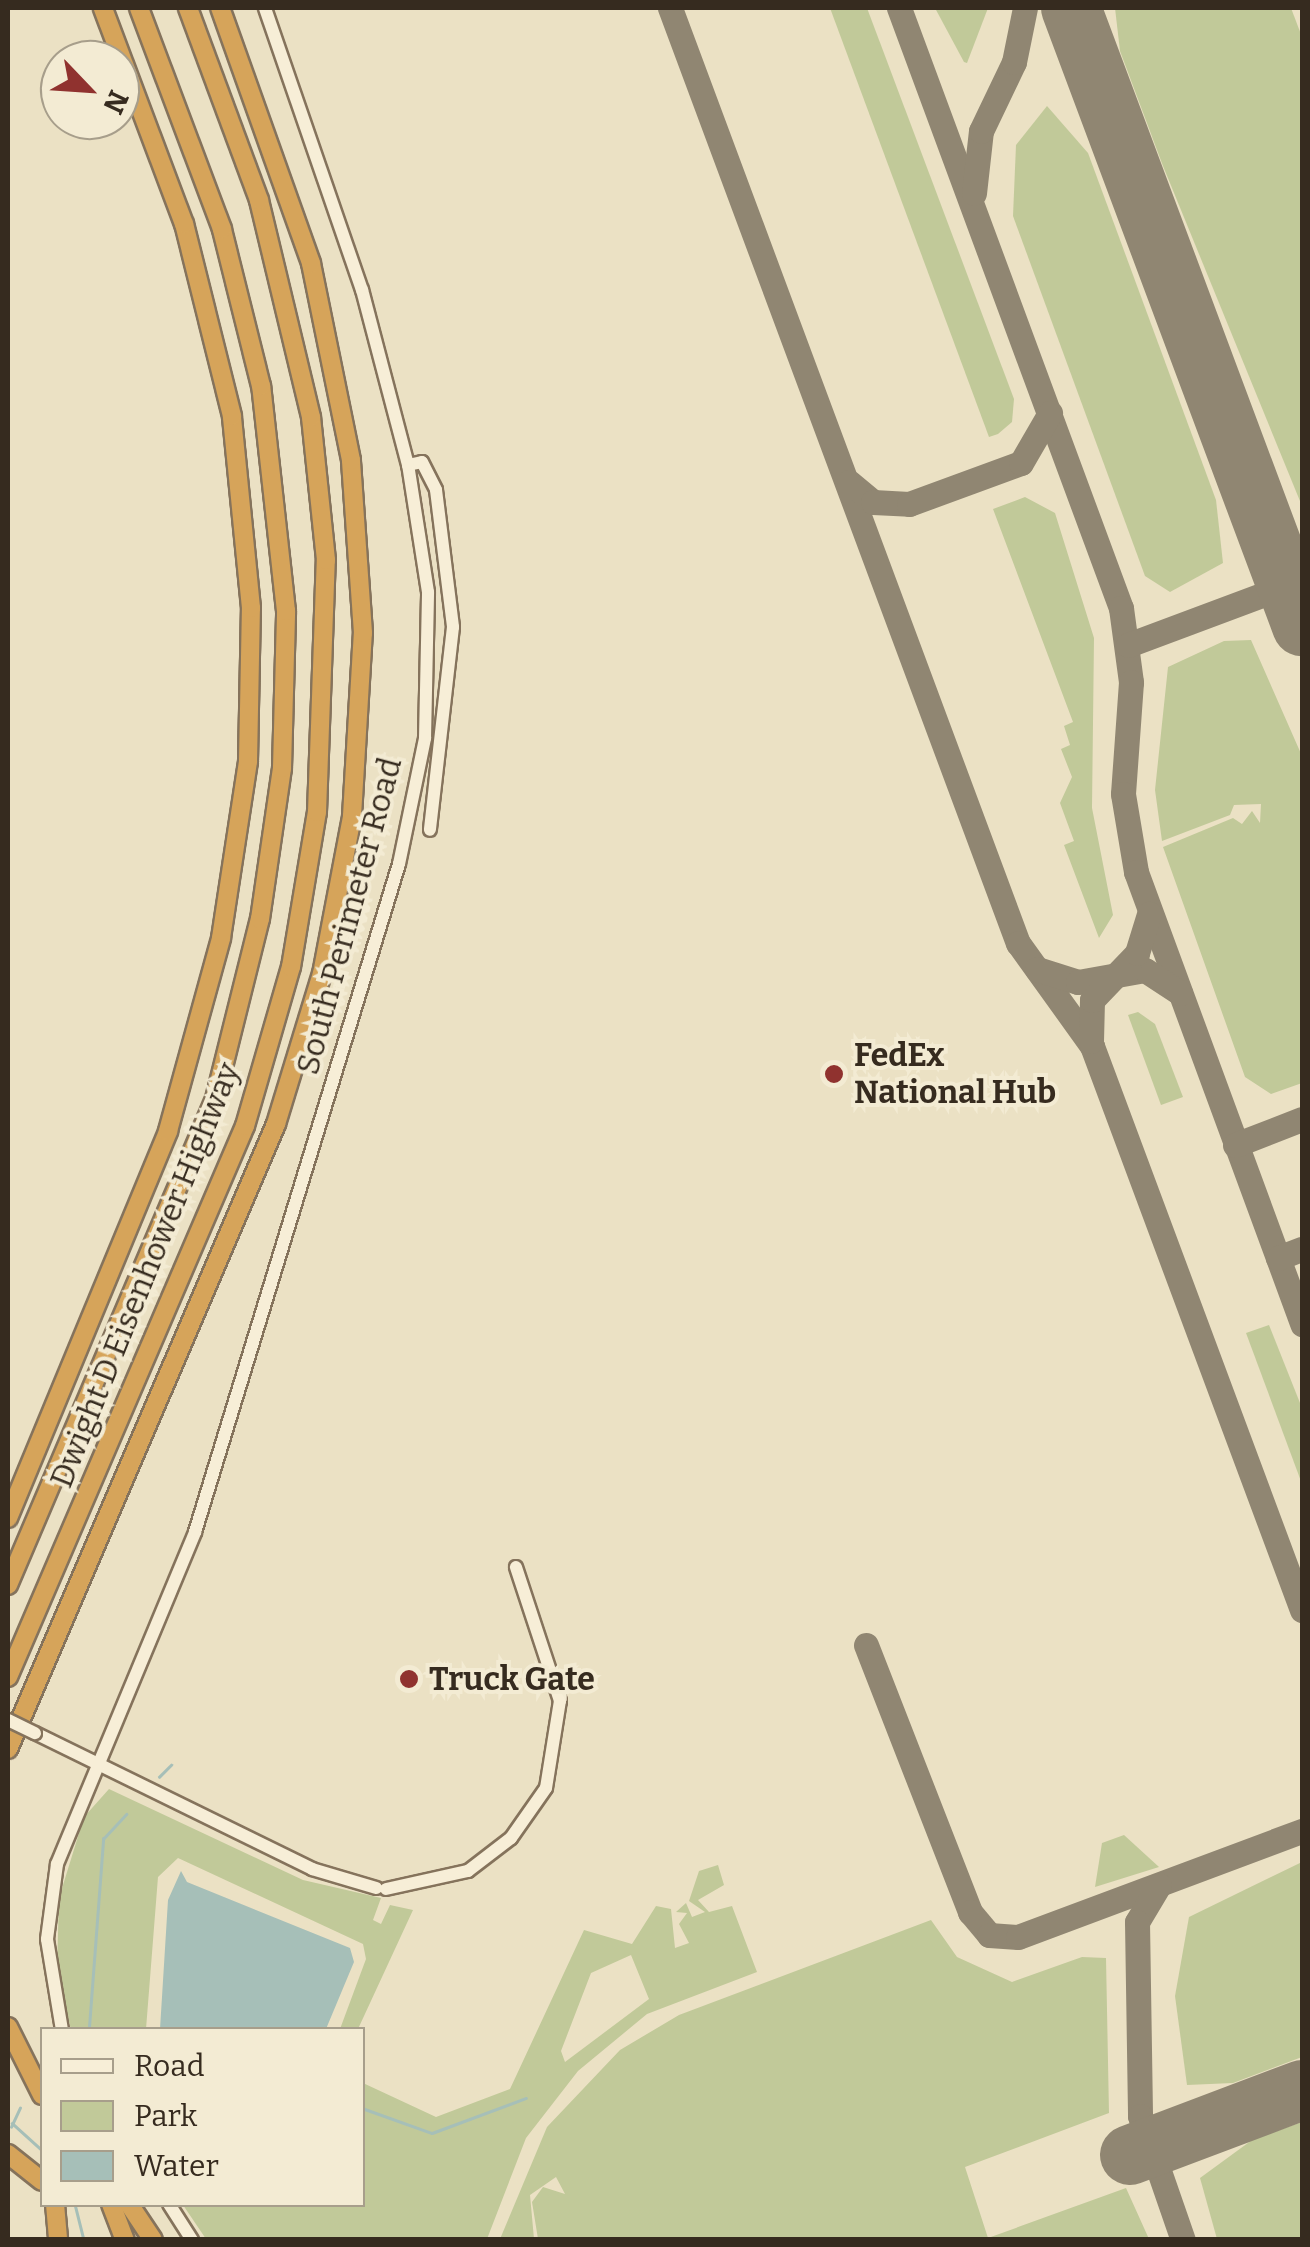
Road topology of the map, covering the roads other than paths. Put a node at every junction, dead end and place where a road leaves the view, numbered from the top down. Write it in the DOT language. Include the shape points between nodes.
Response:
graph roads {
  1 [pos="104,8"];
  2 [pos="139,8"];
  3 [pos="188,8"];
  4 [pos="220,8"];
  5 [pos="265,8"];
  6 [pos="408,464"];
  7 [pos="430,830"];
  8 [pos="8,1518"];
  9 [pos="516,1567"];
  10 [pos="8,1584"];
  11 [pos="8,1677"];
  12 [pos="8,1720"];
  13 [pos="8,1750"];
  14 [pos="98,1763"];
  15 [pos="8,2027"];
  16 [pos="62,2027"];
  17 [pos="20,2051"];
  18 [pos="40,2075"];
  19 [pos="40,2091"];
  20 [pos="8,2154"];
  21 [pos="40,2179"];
  22 [pos="54,2207"];
  23 [pos="112,2207"];
  24 [pos="131,2207"];
  25 [pos="171,2207"];
  26 [pos="58,2240"];
  27 [pos="125,2240"];
  28 [pos="153,2240"];
  29 [pos="192,2240"];
  1 -- 8 [label="highway" via="188,236 232,416 251,608 248,762 221,938 168,1130"];
  2 -- 10 [label="highway, Dwight D Eisenhower Highway" via="214,207 262,386 286,612 283,754 260,919 209,1116"];
  3 -- 11 [label="highway, Dwight D Eisenhower Highway" via="260,200 312,416 326,538 318,801 294,953 245,1126"];
  4 -- 13 [label="highway" via="301,228 341,397 362,589 353,804 322,974 276,1124"];
  5 -- 6 [label="street, South Perimeter Road" via="362,290"];
  6 -- 7 [label="street" via="422,462 436,490 453,627"];
  6 -- 14 [label="street, South Perimeter Road" via="430,660 411,820 195,1532"];
  9 -- 14 [label="street" via="558,1688 549,1780 520,1828 487,1858 434,1883 381,1888 338,1881"];
  12 -- 14 [label="street, bridge"];
  14 -- 16 [label="street, South Perimeter Road" via="48,1906"];
  15 -- 17 [label="highway"];
  17 -- 18 [label="highway"];
  17 -- 19 [label="highway"];
  20 -- 21 [label="highway"];
  22 -- 26 [label="highway"];
  23 -- 27 [label="highway"];
  24 -- 28 [label="highway"];
  25 -- 29 [label="street"];
}
